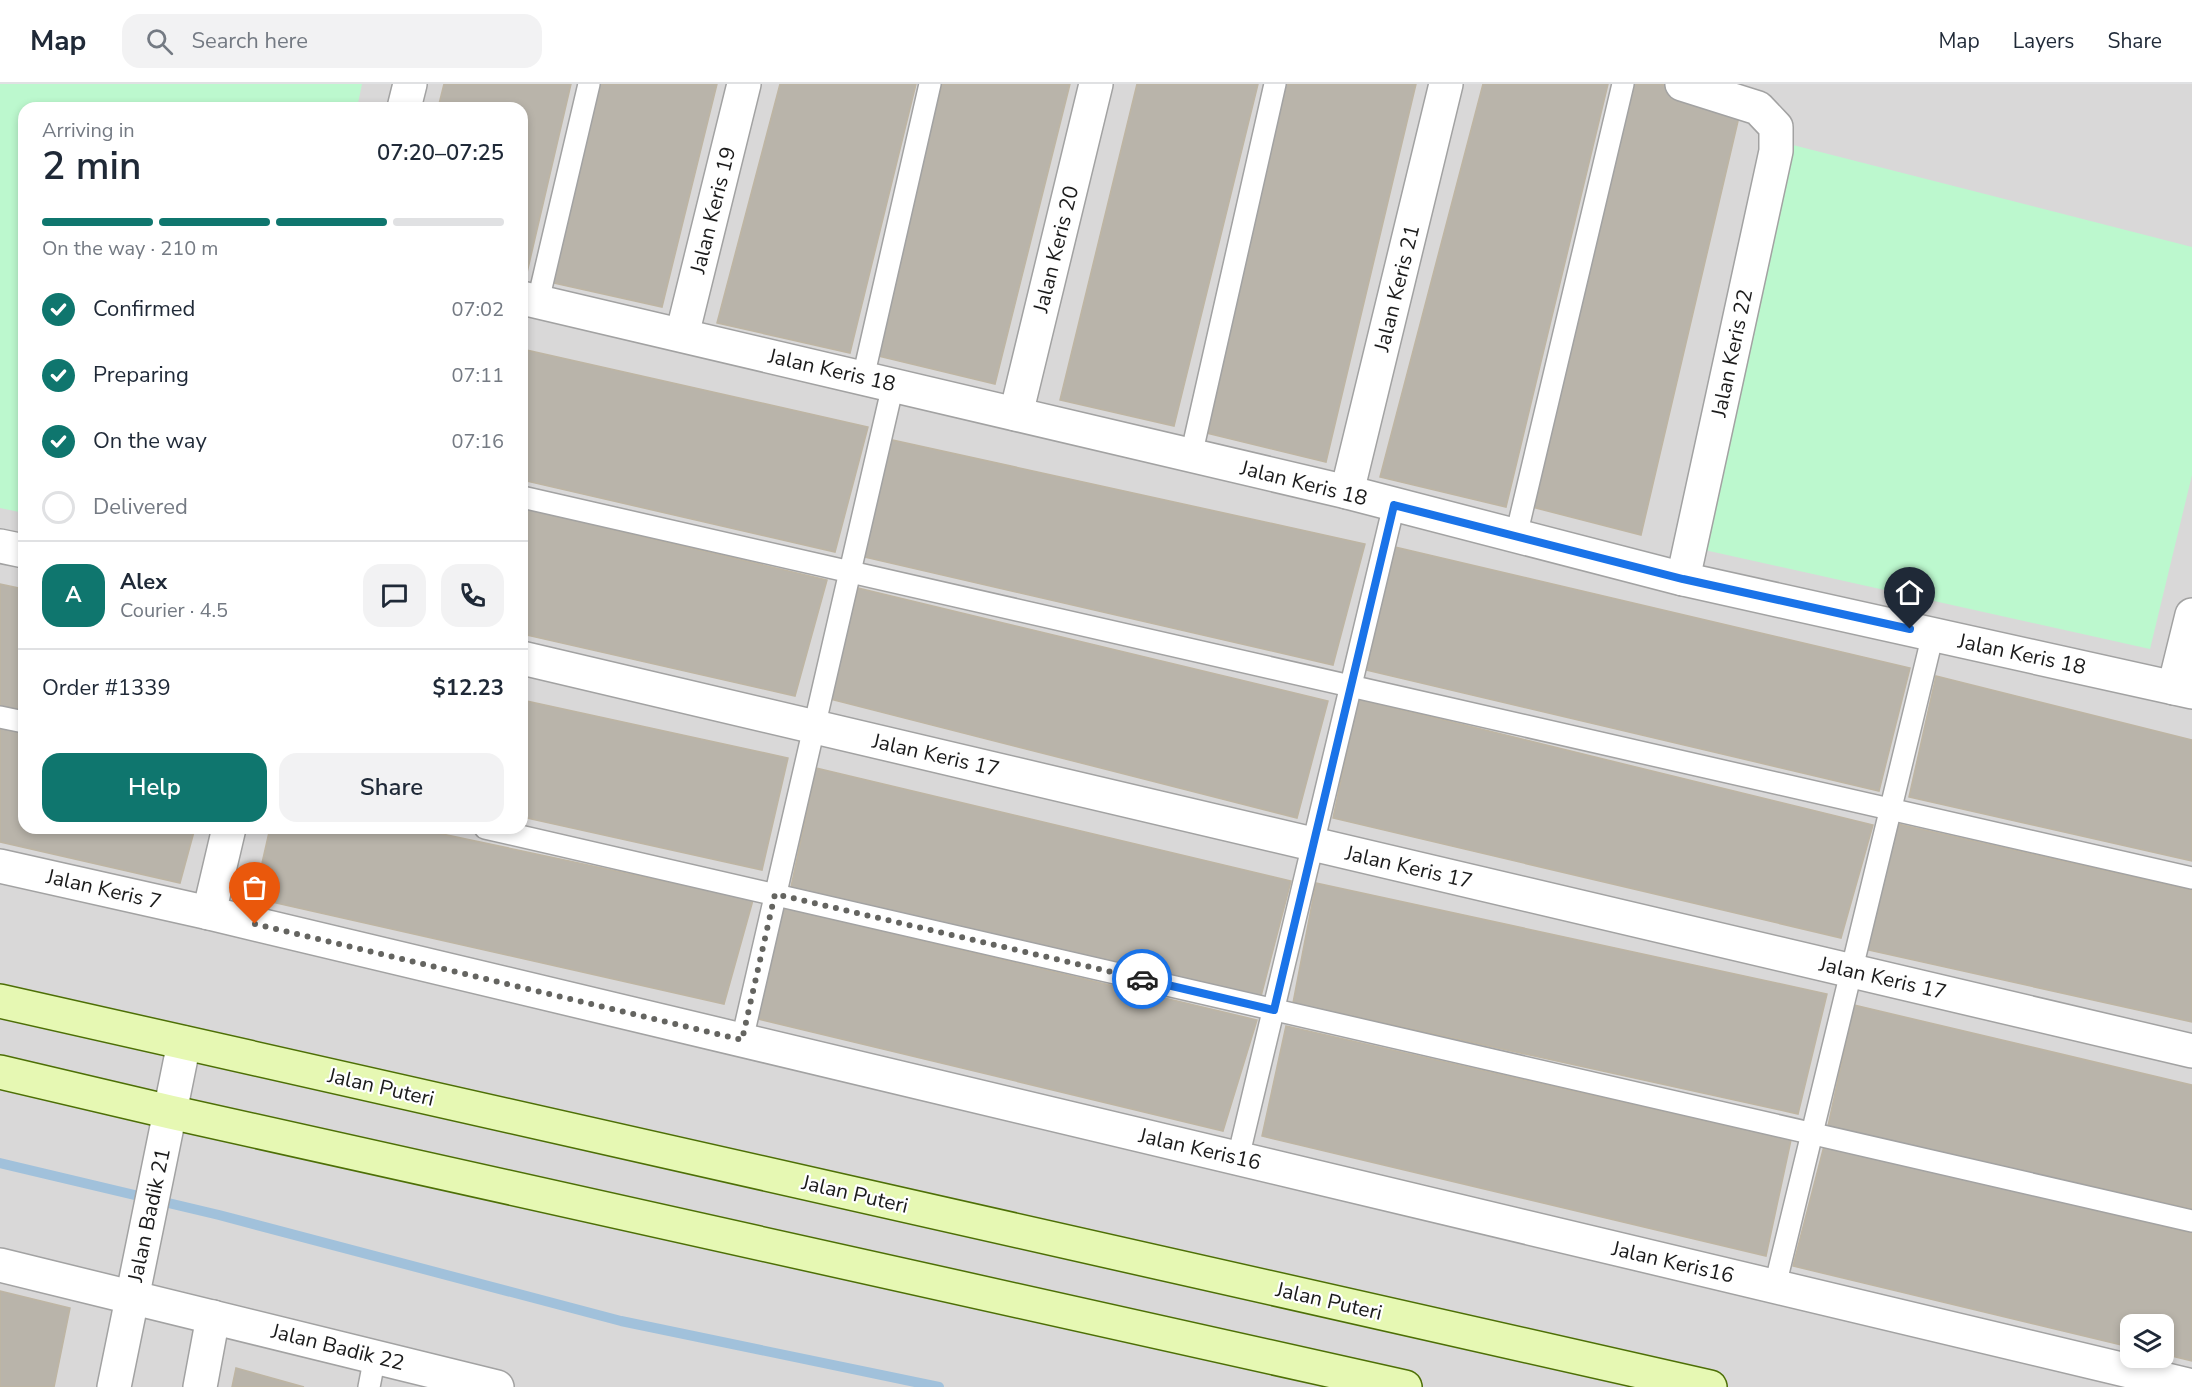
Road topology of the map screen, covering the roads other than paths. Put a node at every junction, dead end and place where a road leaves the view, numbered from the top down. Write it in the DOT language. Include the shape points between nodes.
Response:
graph roads {
  1 [pos="410,84"];
  2 [pos="589,84"];
  3 [pos="744,84"];
  4 [pos="930,84"];
  5 [pos="1096,84"];
  6 [pos="1275,84"];
  7 [pos="1446,84"];
  8 [pos="1623,84"];
  9 [pos="1682,84"];
  10 [pos="406,102"];
  11 [pos="530,299"];
  12 [pos="682,335"];
  13 [pos="878,381"];
  14 [pos="1016,414"];
  15 [pos="1191,456"];
  16 [pos="1347,492"];
  17 [pos="528,497"];
  18 [pos="1394,505"];
  19 [pos="1516,536"];
  20 [pos="0,546"];
  21 [pos="18,549"];
  22 [pos="850,572"];
  23 [pos="1683,579"];
  24 [pos="2192,615"];
  25 [pos="1933,634"];
  26 [pos="528,659"];
  27 [pos="1351,686"];
  28 [pos="2183,690"];
  29 [pos="0,717"];
  30 [pos="18,721"];
  31 [pos="814,726"];
  32 [pos="1891,809"];
  33 [pos="228,834"];
  34 [pos="511,834"];
  35 [pos="1313,844"];
  36 [pos="0,866"];
  37 [pos="2192,878"];
  38 [pos="775,894"];
  39 [pos="209,913"];
  40 [pos="1852,971"];
  41 [pos="0,1001"];
  42 [pos="1274,1010"];
  43 [pos="742,1040"];
  44 [pos="184,1042"];
  45 [pos="2192,1051"];
  46 [pos="0,1072"];
  47 [pos="170,1112"];
  48 [pos="1812,1133"];
  49 [pos="1238,1158"];
  50 [pos="2192,1221"];
  51 [pos="0,1265"];
  52 [pos="1775,1286"];
  53 [pos="132,1297"];
  54 [pos="213,1317"];
  55 [pos="372,1371"];
  56 [pos="2192,1386"];
  57 [pos="114,1387"];
  58 [pos="200,1387"];
  59 [pos="497,1387"];
  60 [pos="1405,1387"];
  61 [pos="1710,1387"];
  1 -- 10 [label="street"];
  2 -- 11 [label="lane"];
  3 -- 12 [label="street, Jalan Keris 19"];
  4 -- 13 [label="lane"];
  5 -- 14 [label="street, Jalan Keris 20"];
  6 -- 15 [label="lane"];
  7 -- 16 [label="street, Jalan Keris 21"];
  8 -- 19 [label="lane"];
  9 -- 23 [label="street, Jalan Keris 22" via="1758,108 1776,127 1776,151"];
  11 -- 12 [label="street, Jalan Keris 18"];
  12 -- 13 [label="street, Jalan Keris 18"];
  13 -- 14 [label="street, Jalan Keris 18"];
  13 -- 22 [label="lane"];
  14 -- 15 [label="street, Jalan Keris 18"];
  15 -- 16 [label="street, Jalan Keris 18"];
  16 -- 18 [label="street, Jalan Keris 18"];
  17 -- 22 [label="lane"];
  18 -- 19 [label="street, Jalan Keris 18"];
  18 -- 27 [label="lane"];
  19 -- 23 [label="street, Jalan Keris 18"];
  20 -- 21 [label="street"];
  22 -- 27 [label="lane"];
  22 -- 31 [label="lane"];
  23 -- 25 [label="street, Jalan Keris 18"];
  24 -- 28 [label="street"];
  25 -- 28 [label="street, Jalan Keris 18"];
  25 -- 32 [label="lane"];
  26 -- 31 [label="street, Jalan Keris 17"];
  27 -- 32 [label="lane"];
  27 -- 35 [label="lane"];
  29 -- 30 [label="lane"];
  31 -- 35 [label="street, Jalan Keris 17"];
  31 -- 38 [label="lane"];
  32 -- 37 [label="lane"];
  32 -- 40 [label="lane"];
  33 -- 39 [label="street"];
  34 -- 38 [label="lane"];
  35 -- 40 [label="street, Jalan Keris 17"];
  35 -- 42 [label="lane"];
  36 -- 39 [label="street, Jalan Keris 7"];
  38 -- 42 [label="lane"];
  38 -- 43 [label="lane"];
  39 -- 43 [label="street, Jalan Keris16"];
  40 -- 45 [label="street, Jalan Keris 17"];
  40 -- 48 [label="lane"];
  41 -- 44 [label="main road, Jalan Puteri"];
  42 -- 48 [label="lane"];
  42 -- 49 [label="lane"];
  43 -- 49 [label="street, Jalan Keris16"];
  44 -- 47 [label="street, Jalan Badik 21"];
  44 -- 61 [label="main road, Jalan Puteri"];
  46 -- 47 [label="main road"];
  47 -- 53 [label="street, Jalan Badik 21"];
  47 -- 60 [label="main road"];
  48 -- 50 [label="lane"];
  48 -- 52 [label="lane"];
  49 -- 52 [label="street, Jalan Keris16"];
  51 -- 53 [label="street, Jalan Badik 22"];
  52 -- 56 [label="street, Jalan Keris16"];
  53 -- 54 [label="street, Jalan Badik 22"];
  53 -- 57 [label="street, Jalan Badik 21"];
  54 -- 55 [label="street, Jalan Badik 22"];
  54 -- 58 [label="street"];
  55 -- 59 [label="street, Jalan Badik 22"];
}
